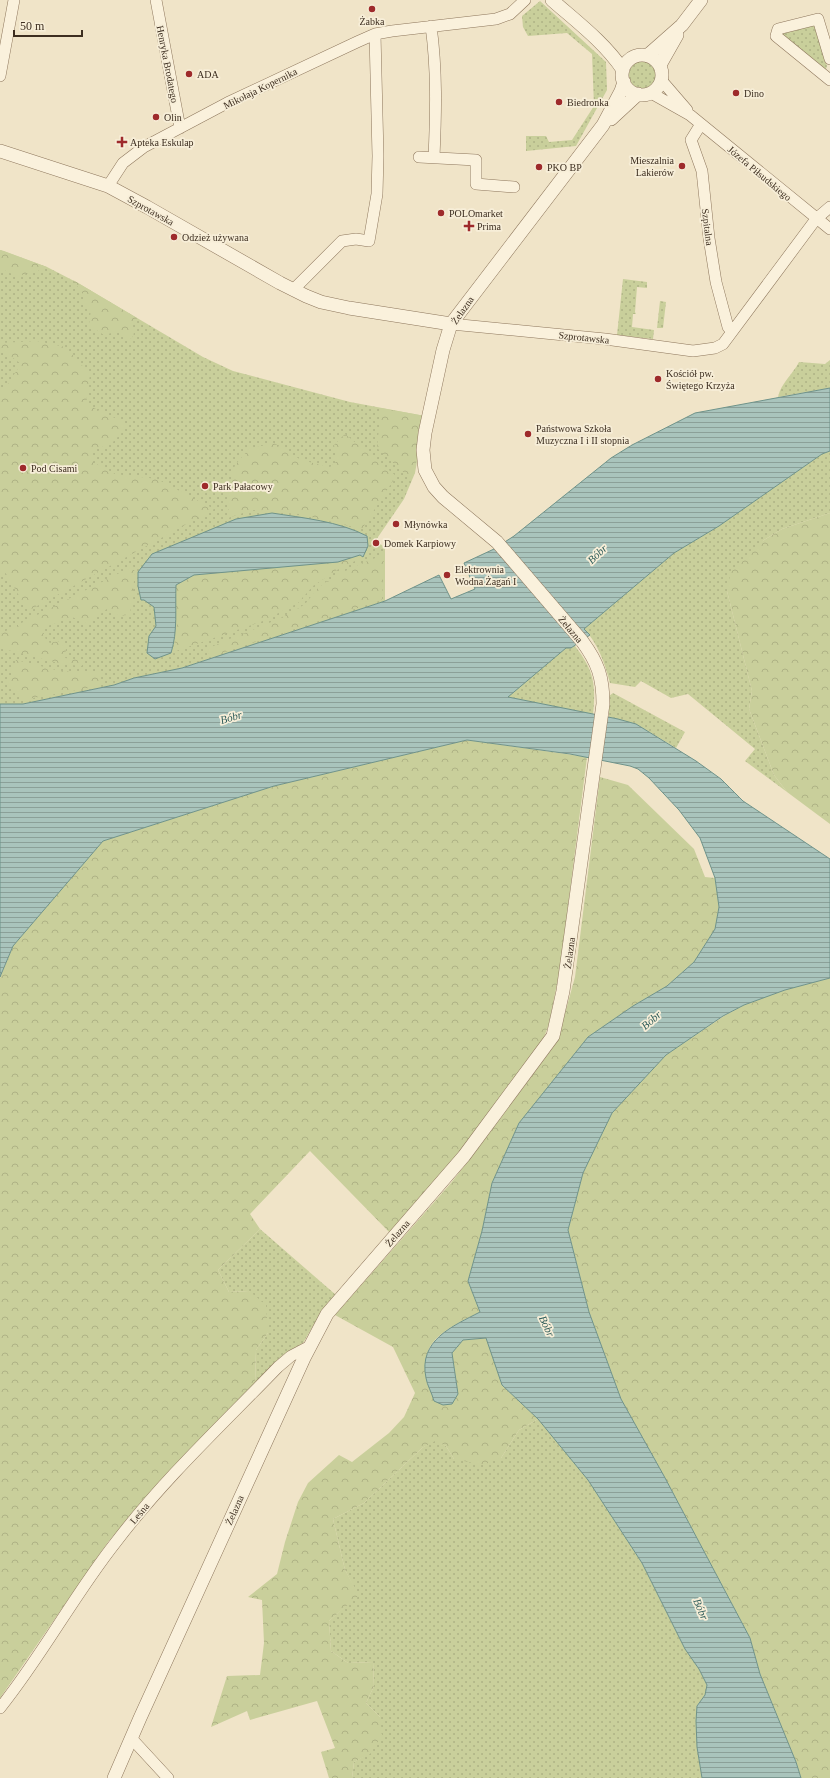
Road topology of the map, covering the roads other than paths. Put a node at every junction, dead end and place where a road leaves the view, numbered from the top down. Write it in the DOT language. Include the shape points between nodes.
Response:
graph roads {
  1 [pos="14,0"];
  2 [pos="156,0"];
  3 [pos="525,0"];
  4 [pos="552,0"];
  5 [pos="701,0"];
  6 [pos="682,25"];
  7 [pos="431,26"];
  8 [pos="589,31"];
  9 [pos="375,34"];
  10 [pos="641,56"];
  11 [pos="830,58"];
  12 [pos="660,65"];
  13 [pos="0,76"];
  14 [pos="623,76"];
  15 [pos="662,80"];
  16 [pos="830,80"];
  17 [pos="644,94"];
  18 [pos="690,115"];
  19 [pos="701,124"];
  20 [pos="603,125"];
  21 [pos="180,128"];
  22 [pos="0,152"];
  23 [pos="419,157"];
  24 [pos="434,157"];
  25 [pos="108,186"];
  26 [pos="514,187"];
  27 [pos="830,207"];
  28 [pos="816,219"];
  29 [pos="830,229"];
  30 [pos="293,290"];
  31 [pos="451,324"];
  32 [pos="732,331"];
  33 [pos="310,1346"];
  34 [pos="0,1708"];
  35 [pos="132,1740"];
  36 [pos="114,1778"];
  37 [pos="168,1778"];
  1 -- 13 [label="street"];
  2 -- 21 [label="street, Henryka Brodatego"];
  3 -- 7 [label="street, Mikołaja Kopernika" via="516,10 501,18"];
  4 -- 8 [label="street"];
  5 -- 6 [label="street"];
  6 -- 10 [label="street"];
  6 -- 12 [label="street"];
  7 -- 9 [label="street, Mikołaja Kopernika"];
  7 -- 24 [label="street" via="435,55"];
  8 -- 10 [label="street" via="606,39 625,53"];
  8 -- 14 [label="street" via="613,55"];
  9 -- 21 [label="street, Mikołaja Kopernika"];
  9 -- 30 [label="street" via="378,163 377,194 369,241 342,241"];
  10 -- 12 [label="street" via="653,57"];
  10 -- 14 [label="street" via="630,59"];
  11 -- 16 [label="street" via="818,19 778,29 776,36"];
  12 -- 15 [label="street"];
  14 -- 17 [label="street" via="632,92"];
  14 -- 20 [label="street" via="621,91"];
  15 -- 17 [label="street" via="659,86"];
  15 -- 18 [label="street"];
  17 -- 18 [label="street"];
  17 -- 20 [label="street"];
  18 -- 19 [label="street, Józefa Piłsudskiego"];
  19 -- 28 [label="street, Józefa Piłsudskiego"];
  19 -- 32 [label="street, Szpitalna" via="691,140 702,171 716,282 728,327"];
  20 -- 31 [label="street, Żelazna"];
  21 -- 25 [label="street, Mikołaja Kopernika" via="128,158"];
  22 -- 25 [label="street, Szprotawska"];
  23 -- 24 [label="street"];
  24 -- 26 [label="street" via="476,160 476,184"];
  25 -- 30 [label="street, Szprotawska"];
  27 -- 28 [label="street, Szprotawska"];
  28 -- 29 [label="street, Józefa Piłsudskiego"];
  28 -- 32 [label="street, Szprotawska"];
  30 -- 31 [label="street, Szprotawska" via="321,302"];
  31 -- 32 [label="street, Szprotawska" via="605,339 693,351 703,351 723,344"];
  31 -- 33 [label="street, Żelazna" via="425,433 425,470 443,497 497,542 582,642 599,669 603,686 603,704 563,991 553,1036 464,1156 327,1314"];
  33 -- 34 [label="street, Leśna" via="291,1356 278,1367 165,1483 104,1557"];
  33 -- 35 [label="street, Żelazna"];
  35 -- 36 [label="street, Żelazna"];
  35 -- 37 [label="street"];
}
